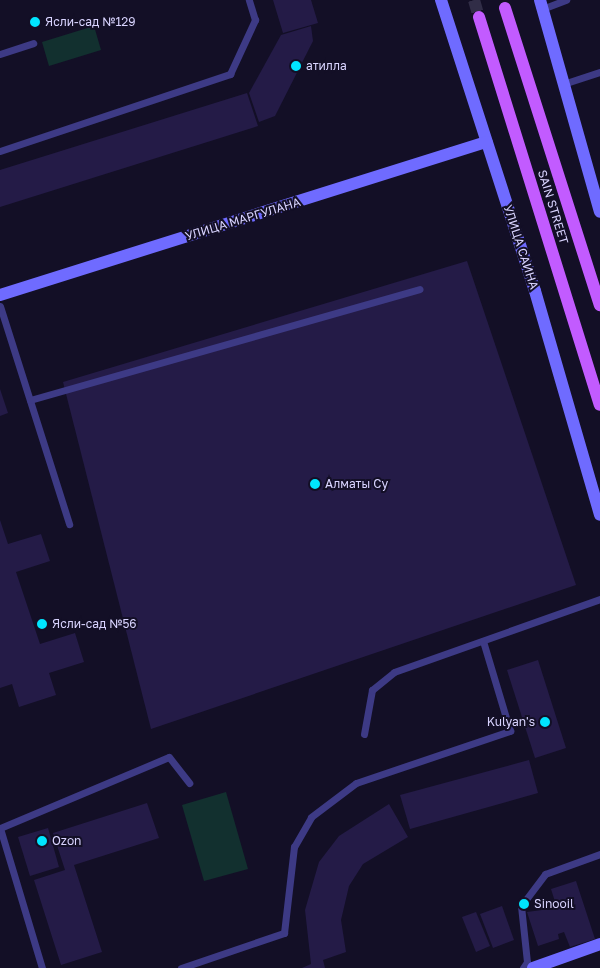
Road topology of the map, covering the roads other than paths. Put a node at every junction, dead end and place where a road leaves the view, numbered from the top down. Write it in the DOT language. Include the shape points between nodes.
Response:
graph roads {
  1 [pos="249,0"];
  2 [pos="441,0"];
  3 [pos="566,0"];
  4 [pos="541,4"];
  5 [pos="505,8"];
  6 [pos="479,17"];
  7 [pos="33,43"];
  8 [pos="0,54"];
  9 [pos="600,72"];
  10 [pos="563,84"];
  11 [pos="486,142"];
  12 [pos="0,151"];
  13 [pos="600,212"];
  14 [pos="420,289"];
  15 [pos="0,295"];
  16 [pos="600,305"];
  17 [pos="0,306"];
  18 [pos="30,400"];
  19 [pos="600,405"];
  20 [pos="597,500"];
  21 [pos="600,514"];
  22 [pos="69,524"];
  23 [pos="600,599"];
  24 [pos="483,641"];
  25 [pos="364,734"];
  26 [pos="189,783"];
  27 [pos="600,854"];
  28 [pos="600,944"];
  29 [pos="42,968"];
  30 [pos="181,968"];
  31 [pos="523,968"];
  32 [pos="533,968"];
  1 -- 12 [label="lane" via="255,20 230,74"];
  2 -- 11 [label="main road, УЛИЦА САИНА"];
  3 -- 4 [label="lane"];
  4 -- 10 [label="main road"];
  5 -- 16 [label="main road, SAIN STREET"];
  6 -- 19 [label="main road, SAIN STREET"];
  7 -- 8 [label="lane"];
  9 -- 10 [label="lane"];
  10 -- 13 [label="main road"];
  11 -- 15 [label="main road, УЛИЦА МАРГУЛАНА"];
  11 -- 20 [label="main road, УЛИЦА САИНА" via="535,291"];
  14 -- 18 [label="lane"];
  17 -- 18 [label="lane"];
  18 -- 22 [label="lane"];
  20 -- 21 [label="main road"];
  23 -- 24 [label="lane"];
  24 -- 25 [label="lane" via="394,672 372,690"];
  24 -- 30 [label="lane" via="510,731 356,783 311,817 294,847 284,933"];
  26 -- 29 [label="lane" via="168,757 0,828"];
  27 -- 31 [label="lane" via="545,874 520,906 527,962"];
  28 -- 32 [label="main road"];
}
